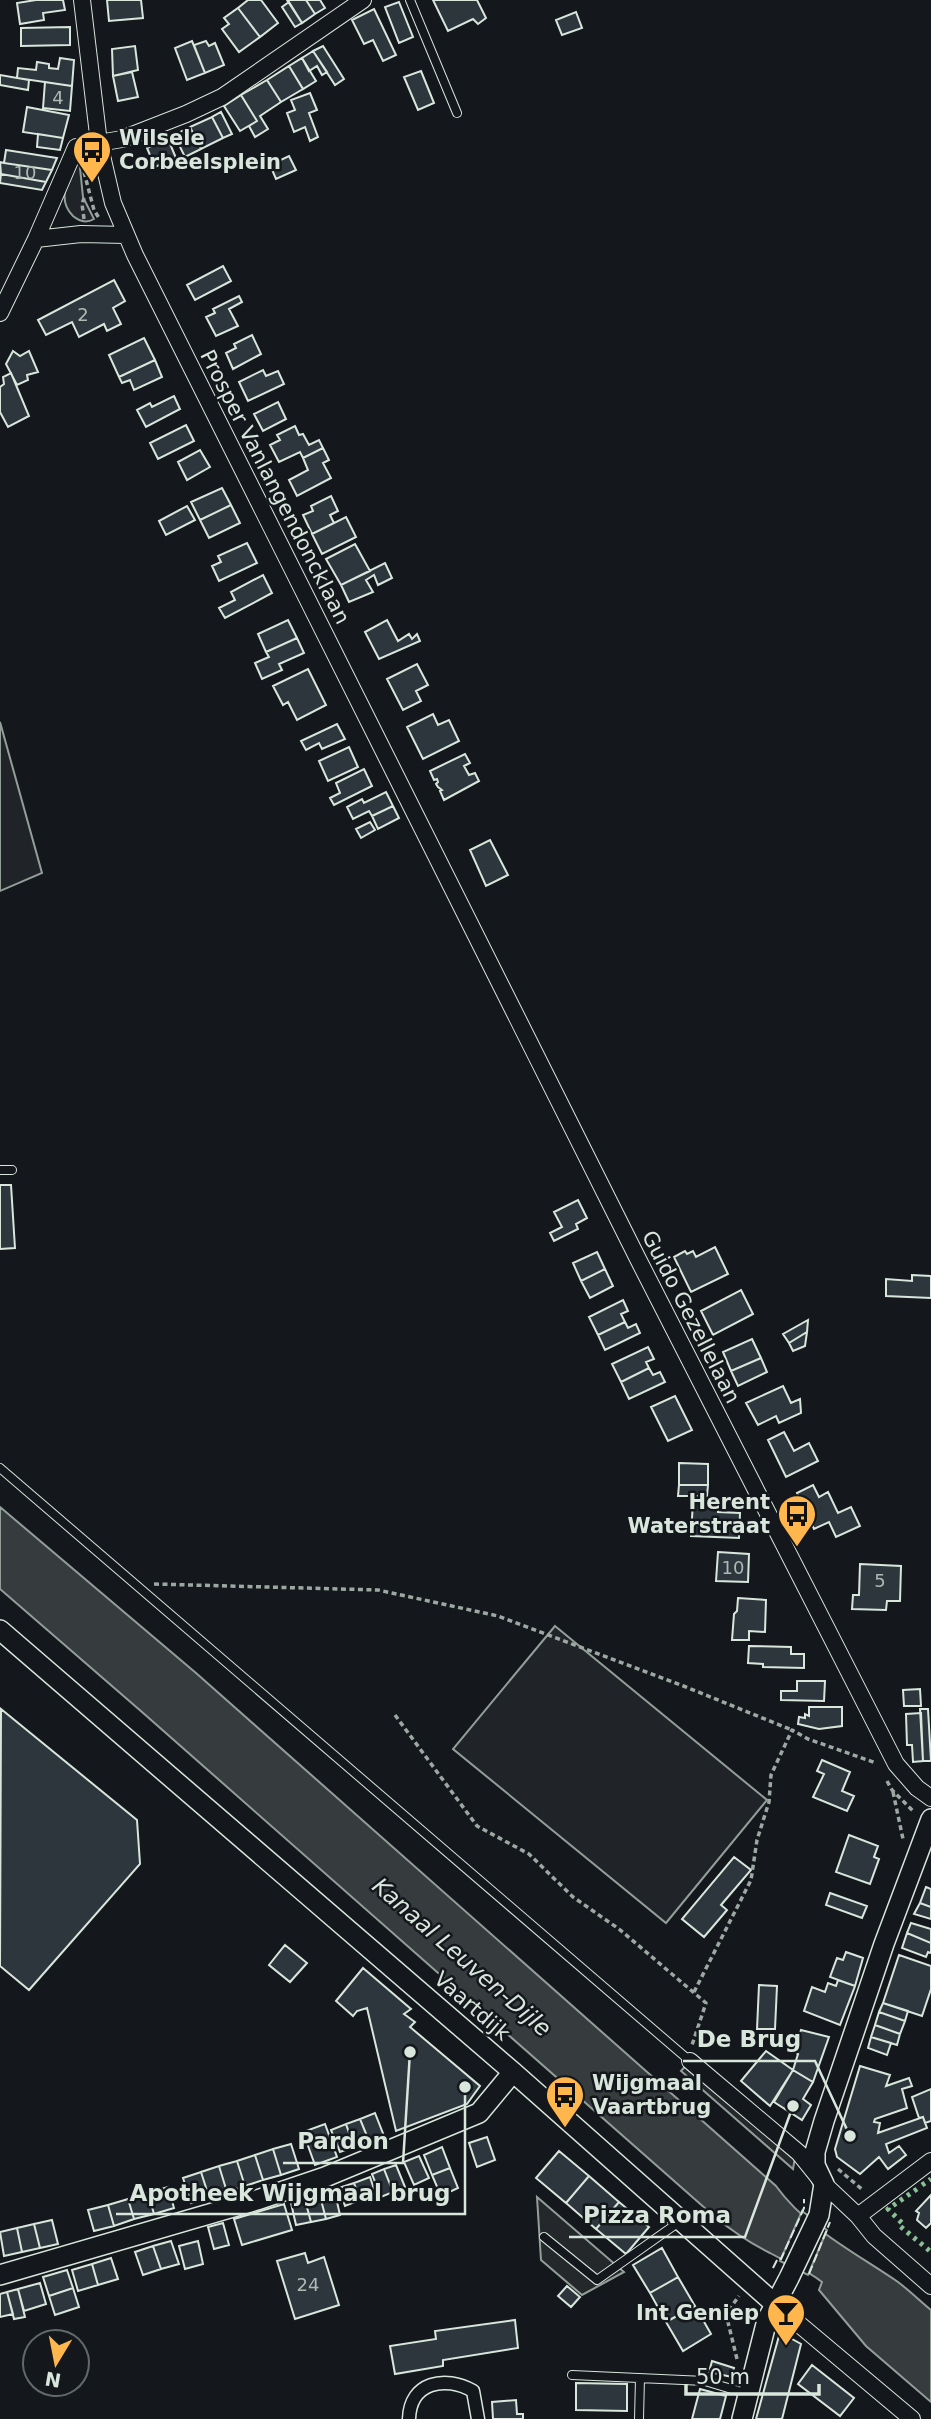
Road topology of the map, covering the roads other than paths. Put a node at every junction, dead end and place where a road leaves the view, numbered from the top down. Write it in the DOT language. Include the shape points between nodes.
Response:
graph roads {
  1 [pos="82,0"];
  2 [pos="363,0"];
  3 [pos="410,0"];
  4 [pos="457,113"];
  5 [pos="99,143"];
  6 [pos="76,147"];
  7 [pos="126,235"];
  8 [pos="36,239"];
  9 [pos="0,313"];
  10 [pos="429,843"];
  11 [pos="0,1170"];
  12 [pos="12,1170"];
  13 [pos="0,1468"];
  14 [pos="0,1630"];
  15 [pos="931,1798"];
  16 [pos="931,1819"];
  17 [pos="690,2061"];
  18 [pos="513,2072"];
  19 [pos="931,2161"];
  20 [pos="824,2184"];
  21 [pos="858,2216"];
  22 [pos="680,2221"];
  23 [pos="544,2237"];
  24 [pos="0,2276"];
  25 [pos="931,2286"];
  26 [pos="775,2304"];
  27 [pos="572,2375"];
  28 [pos="640,2378"];
  29 [pos="748,2394"];
  30 [pos="409,2419"];
  31 [pos="478,2419"];
  32 [pos="639,2419"];
  33 [pos="742,2419"];
  34 [pos="912,2419"];
  1 -- 5 [label="street"];
  2 -- 5 [label="street" via="222,97 122,139"];
  3 -- 4 [label="lane"];
  5 -- 7 [label="street, Prosper Vanlangendoncklaan"];
  6 -- 8 [label="street"];
  7 -- 8 [label="street"];
  7 -- 10 [label="street, Prosper Vanlangendoncklaan"];
  8 -- 9 [label="street"];
  10 -- 15 [label="street, Guido Gezellelaan" via="896,1764"];
  11 -- 12 [label="lane"];
  13 -- 17 [label="lane"];
  14 -- 18 [label="street, Vaartdijk"];
  16 -- 20 [label="street" via="824,2121 815,2152 815,2165"];
  17 -- 20 [label="street" via="799,2153"];
  18 -- 22 [label="street, Vaartdijk"];
  18 -- 24 [label="street" via="479,2113 325,2177"];
  19 -- 21 [label="street"];
  20 -- 21 [label="street"];
  20 -- 26 [label="street" via="818,2215"];
  21 -- 25 [label="street"];
  22 -- 23 [label="lane" via="597,2280"];
  22 -- 26 [label="street, Vaartdijk"];
  26 -- 29 [label="street" via="766,2320"];
  26 -- 34 [label="street, Vaartdijk"];
  27 -- 28 [label="lane"];
  28 -- 29 [label="lane" via="705,2381"];
  28 -- 32 [label="lane"];
  29 -- 33 [label="street"];
  30 -- 31 [label="street" via="419,2391 444,2382 473,2391"];
}
